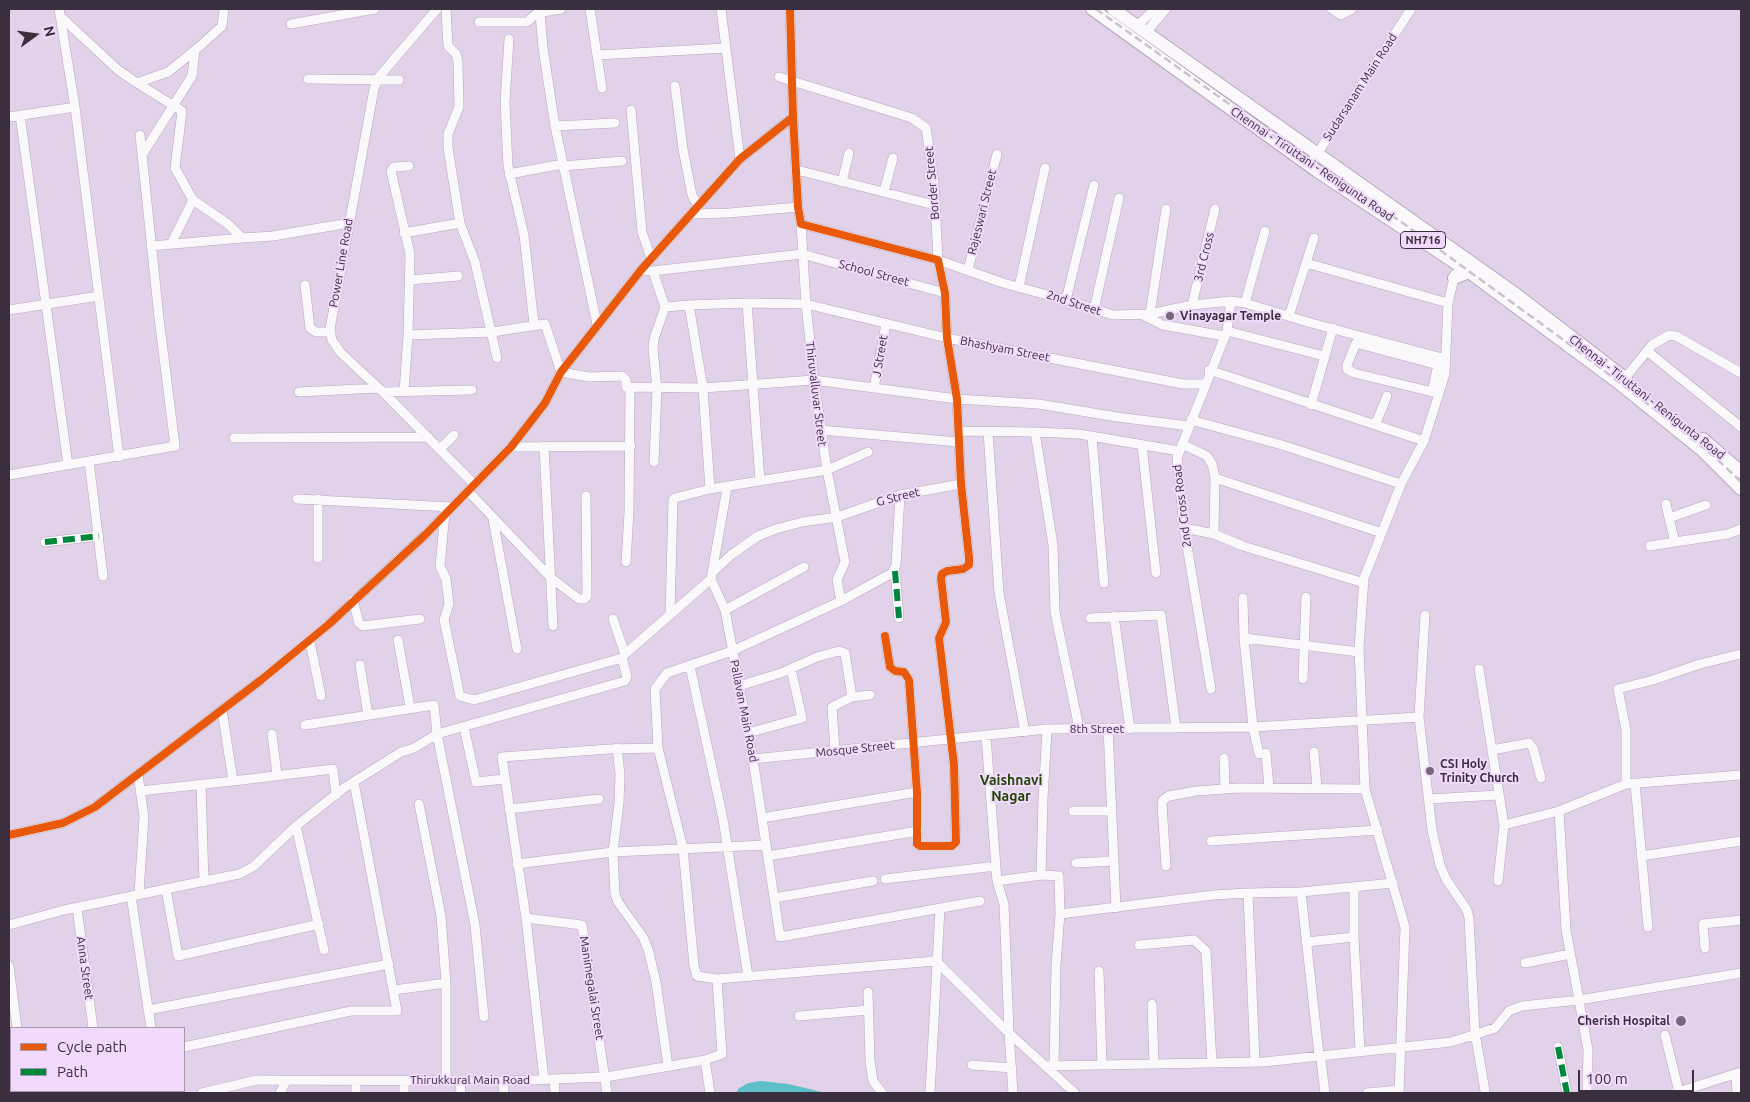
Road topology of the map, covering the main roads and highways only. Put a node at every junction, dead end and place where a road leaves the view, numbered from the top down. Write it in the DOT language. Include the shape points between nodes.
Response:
graph roads {
  1 [pos="1092,9"];
  2 [pos="1113,9"];
  3 [pos="1313,160"];
  4 [pos="1459,260"];
  5 [pos="1469,272"];
  6 [pos="1454,278"];
  7 [pos="1741,472"];
  8 [pos="1741,489"];
  1 -- 3 [label="highway, Chennai - Tiruttani - Renigunta Road / NH716"];
  2 -- 3 [label="highway, Chennai - Tiruttani - Renigunta Road / NH716"];
  3 -- 4 [label="highway, Chennai - Tiruttani - Renigunta Road / NH716"];
  4 -- 5 [label="highway, Chennai - Tiruttani - Renigunta Road / NH716"];
  4 -- 7 [label="highway, Chennai - Tiruttani - Renigunta Road / NH716" via="1517,295"];
  5 -- 6 [label="highway"];
  5 -- 8 [label="highway, Chennai - Tiruttani - Renigunta Road / NH716" via="1657,414 1702,450"];
}
